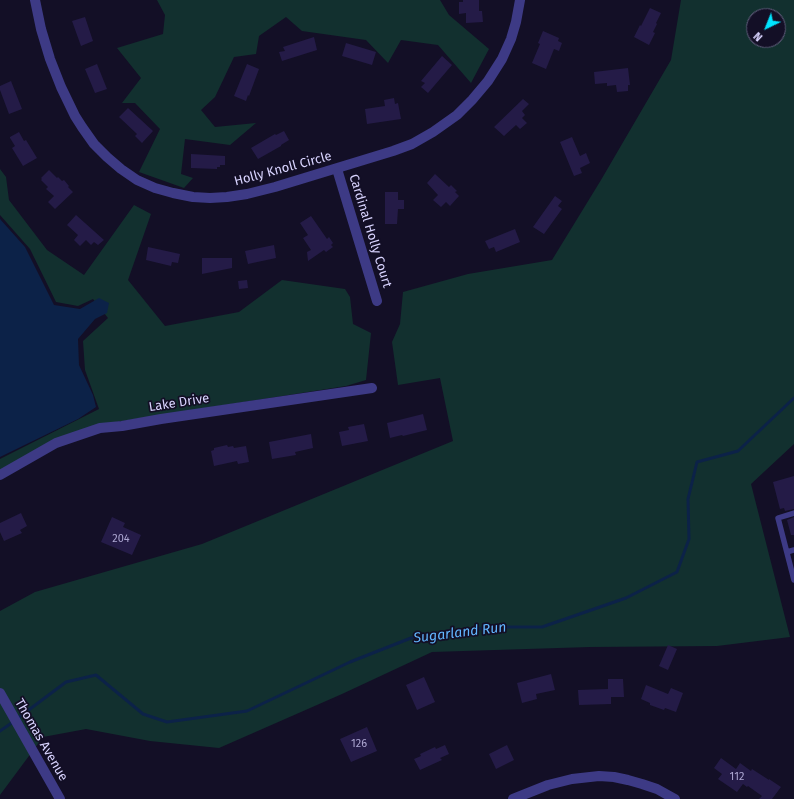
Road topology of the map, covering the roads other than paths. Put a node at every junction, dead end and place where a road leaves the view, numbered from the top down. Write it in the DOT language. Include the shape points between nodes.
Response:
graph roads {
  1 [pos="34,0"];
  2 [pos="520,0"];
  3 [pos="337,169"];
  4 [pos="377,301"];
  5 [pos="372,388"];
  6 [pos="0,475"];
  7 [pos="794,513"];
  8 [pos="794,550"];
  9 [pos="787,552"];
  10 [pos="794,580"];
  11 [pos="0,693"];
  12 [pos="60,799"];
  13 [pos="513,799"];
  14 [pos="675,799"];
  1 -- 3 [label="street, Holly Knoll Circle" via="50,59 75,116 94,144 121,169 138,180 155,188 193,197 227,197 275,187"];
  2 -- 3 [label="street, Holly Knoll Circle" via="511,39 502,59 488,81 457,115 412,144"];
  3 -- 4 [label="street, Cardinal Holly Court"];
  5 -- 6 [label="street, Lake Drive" via="100,428 56,444"];
  7 -- 9 [label="lane" via="778,518"];
  8 -- 9 [label="lane"];
  9 -- 10 [label="lane"];
  11 -- 12 [label="street, Thomas Avenue"];
  13 -- 14 [label="street" via="548,785 599,776 642,784"];
}
